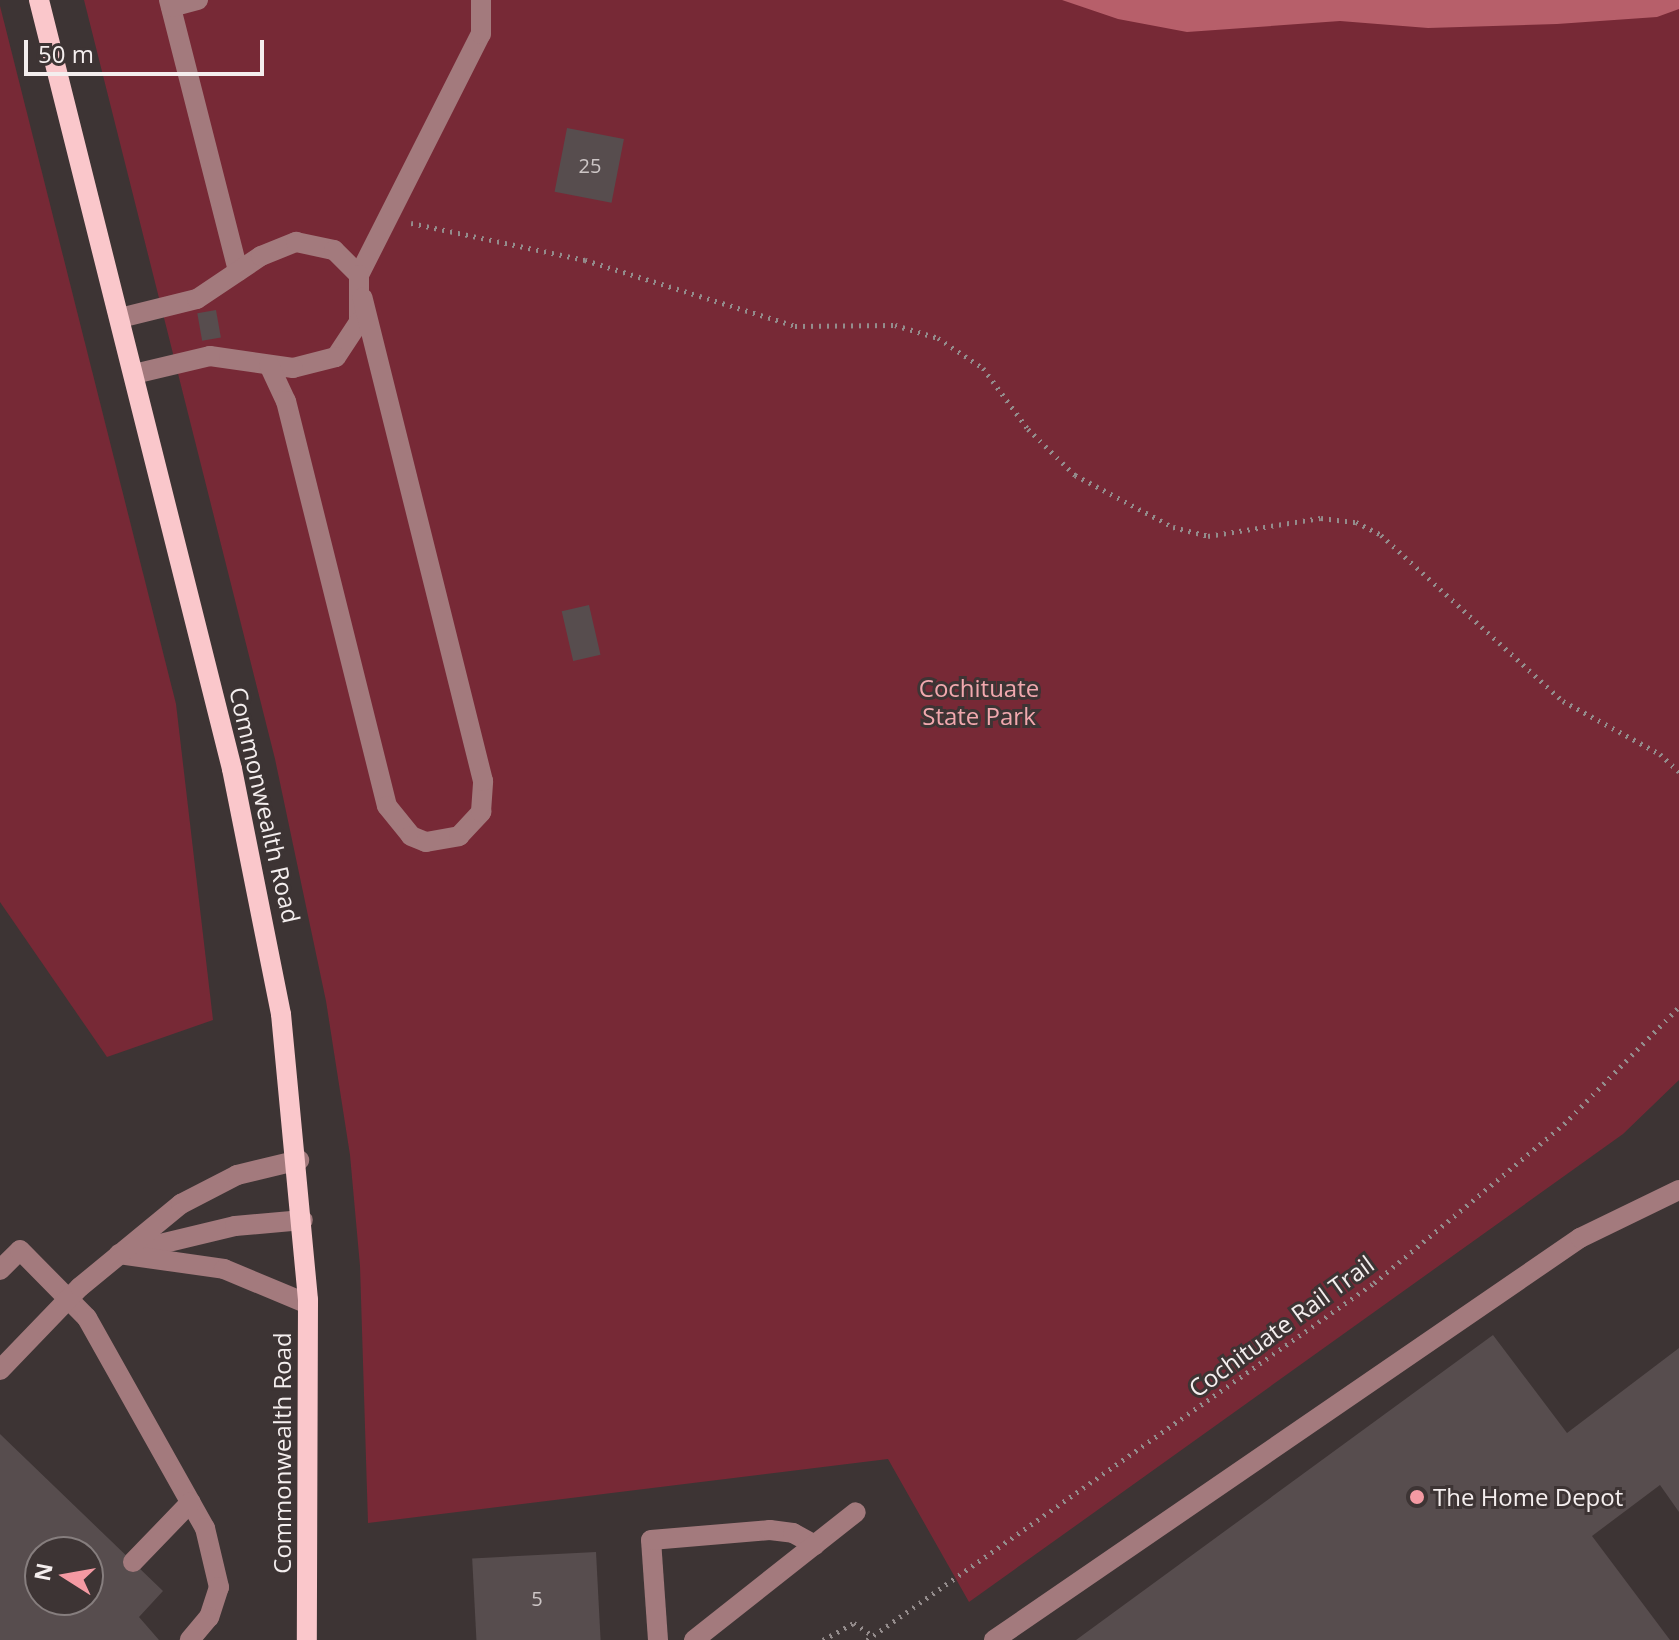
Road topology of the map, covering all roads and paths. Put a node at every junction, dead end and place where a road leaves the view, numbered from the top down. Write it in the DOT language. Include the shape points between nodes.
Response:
graph roads {
  1 [pos="39,0"];
  2 [pos="198,0"];
  3 [pos="481,0"];
  4 [pos="170,4"];
  5 [pos="388,218"];
  6 [pos="238,271"];
  7 [pos="359,275"];
  8 [pos="363,298"];
  9 [pos="120,318"];
  10 [pos="269,365"];
  11 [pos="134,374"];
  12 [pos="1679,772"];
  13 [pos="1679,1007"];
  14 [pos="299,1160"];
  15 [pos="1679,1190"];
  16 [pos="303,1220"];
  17 [pos="119,1254"];
  18 [pos="0,1270"];
  19 [pos="69,1298"];
  20 [pos="308,1304"];
  21 [pos="0,1370"];
  22 [pos="191,1502"];
  23 [pos="856,1512"];
  24 [pos="815,1545"];
  25 [pos="133,1562"];
  26 [pos="870,1638"];
  27 [pos="190,1640"];
  28 [pos="307,1640"];
  29 [pos="658,1640"];
  30 [pos="694,1640"];
  31 [pos="823,1640"];
  32 [pos="994,1640"];
  1 -- 9 [label="main road, Commonwealth Road"];
  2 -- 4 [label="lane"];
  3 -- 5 [label="lane" via="481,34"];
  4 -- 6 [label="lane"];
  5 -- 7 [label="lane"];
  5 -- 12 [label="path" via="585,260 795,326 895,325 938,338 983,368 1028,429 1075,475 1173,527 1208,536 1321,518 1356,522 1381,535 1563,701 1660,754"];
  6 -- 7 [label="lane" via="278,246 316,242 351,263"];
  6 -- 9 [label="lane" via="197,299"];
  7 -- 8 [label="lane"];
  8 -- 10 [label="lane" via="359,322 336,357 293,368"];
  8 -- 10 [label="lane" via="483,781 481,812 459,836 426,842 411,836 387,806 286,401"];
  9 -- 11 [label="main road, Commonwealth Road"];
  10 -- 11 [label="lane" via="210,356"];
  11 -- 14 [label="main road, Commonwealth Road" via="251,850 281,1014"];
  13 -- 26 [label="path, Cochituate Rail Trail" via="1564,1124 1384,1276"];
  14 -- 16 [label="main road, Commonwealth Road"];
  14 -- 17 [label="lane" via="207,1189"];
  15 -- 32 [label="lane" via="1580,1238"];
  16 -- 17 [label="lane" via="235,1226"];
  16 -- 20 [label="main road, Commonwealth Road"];
  17 -- 19 [label="lane"];
  17 -- 20 [label="lane" via="224,1269"];
  18 -- 19 [label="lane" via="20,1250"];
  19 -- 21 [label="lane"];
  19 -- 22 [label="lane" via="111,1354"];
  20 -- 28 [label="main road, Commonwealth Road"];
  22 -- 25 [label="lane"];
  22 -- 27 [label="lane" via="210,1540 219,1587 209,1617"];
  23 -- 24 [label="lane"];
  24 -- 29 [label="lane" via="793,1533 770,1530 651,1540"];
  24 -- 30 [label="lane"];
  26 -- 31 [label="path, Cochituate Rail Trail" via="854,1623"];
}
